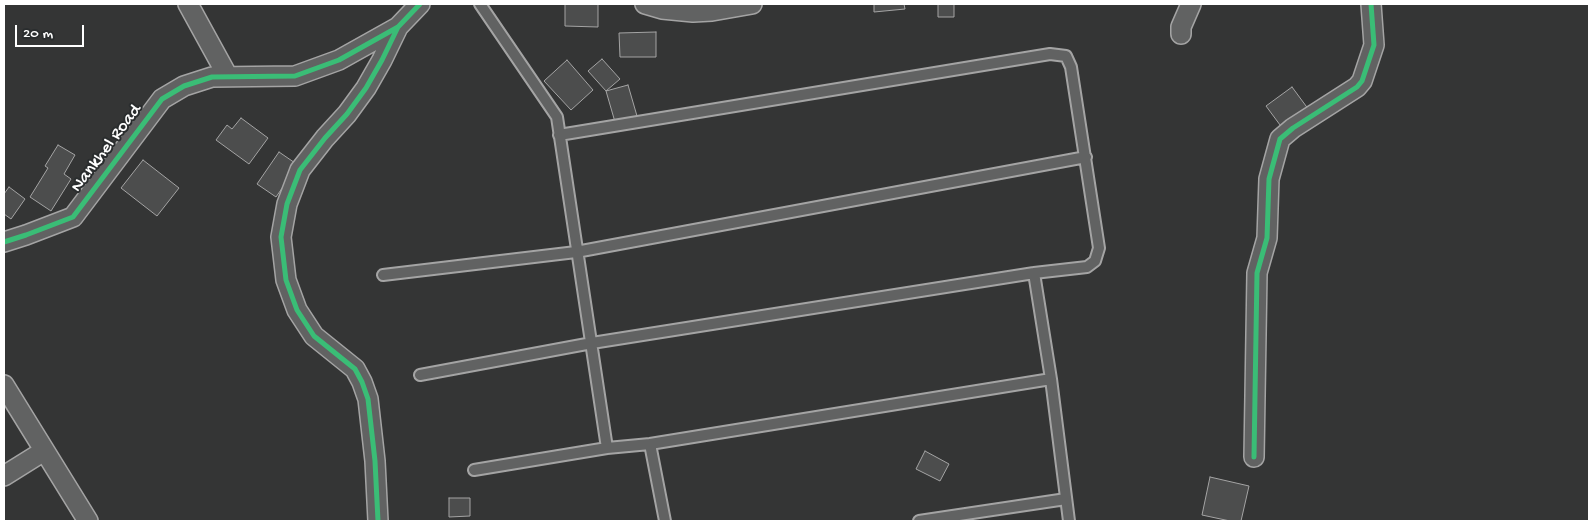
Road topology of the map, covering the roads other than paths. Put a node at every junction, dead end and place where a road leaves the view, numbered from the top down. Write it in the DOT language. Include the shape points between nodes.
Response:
graph roads {
  1 [pos="188,4"];
  2 [pos="420,4"];
  3 [pos="480,4"];
  4 [pos="645,4"];
  5 [pos="752,4"];
  6 [pos="1191,4"];
  7 [pos="1371,4"];
  8 [pos="398,27"];
  9 [pos="1181,34"];
  10 [pos="227,75"];
  11 [pos="560,135"];
  12 [pos="1086,157"];
  13 [pos="4,242"];
  14 [pos="576,252"];
  15 [pos="1034,273"];
  16 [pos="383,275"];
  17 [pos="592,342"];
  18 [pos="420,375"];
  19 [pos="1051,379"];
  20 [pos="4,385"];
  21 [pos="650,444"];
  22 [pos="606,448"];
  23 [pos="44,451"];
  24 [pos="1254,458"];
  25 [pos="474,470"];
  26 [pos="4,476"];
  27 [pos="1066,499"];
  28 [pos="88,521"];
  29 [pos="378,521"];
  30 [pos="665,521"];
  31 [pos="919,521"];
  32 [pos="1070,521"];
  1 -- 10 [label="street"];
  2 -- 8 [label="street, Nankhel Road"];
  3 -- 11 [label="lane" via="557,117"];
  4 -- 5 [label="street" via="694,12"];
  6 -- 9 [label="street" via="1181,26"];
  7 -- 24 [label="street" via="1374,45 1362,81 1280,139 1269,179 1267,238 1258,273"];
  8 -- 10 [label="street, Nankhel Road" via="339,60 295,76"];
  8 -- 29 [label="street" via="366,88 300,170 287,204 281,237 286,280 297,310 314,336 354,369 368,399"];
  10 -- 13 [label="street, Nankhel Road" via="184,86 162,99 73,217"];
  11 -- 12 [label="lane" via="1050,54 1066,56 1071,67"];
  11 -- 14 [label="lane"];
  12 -- 14 [label="lane"];
  12 -- 15 [label="lane" via="1099,248 1095,261 1087,267"];
  14 -- 16 [label="lane"];
  14 -- 17 [label="lane"];
  15 -- 17 [label="lane"];
  15 -- 19 [label="lane"];
  17 -- 18 [label="lane"];
  17 -- 22 [label="lane"];
  19 -- 21 [label="lane"];
  19 -- 27 [label="lane"];
  20 -- 23 [label="street"];
  21 -- 22 [label="lane"];
  21 -- 30 [label="lane"];
  22 -- 25 [label="lane"];
  23 -- 26 [label="street"];
  23 -- 28 [label="street"];
  27 -- 31 [label="lane"];
  27 -- 32 [label="lane"];
}
